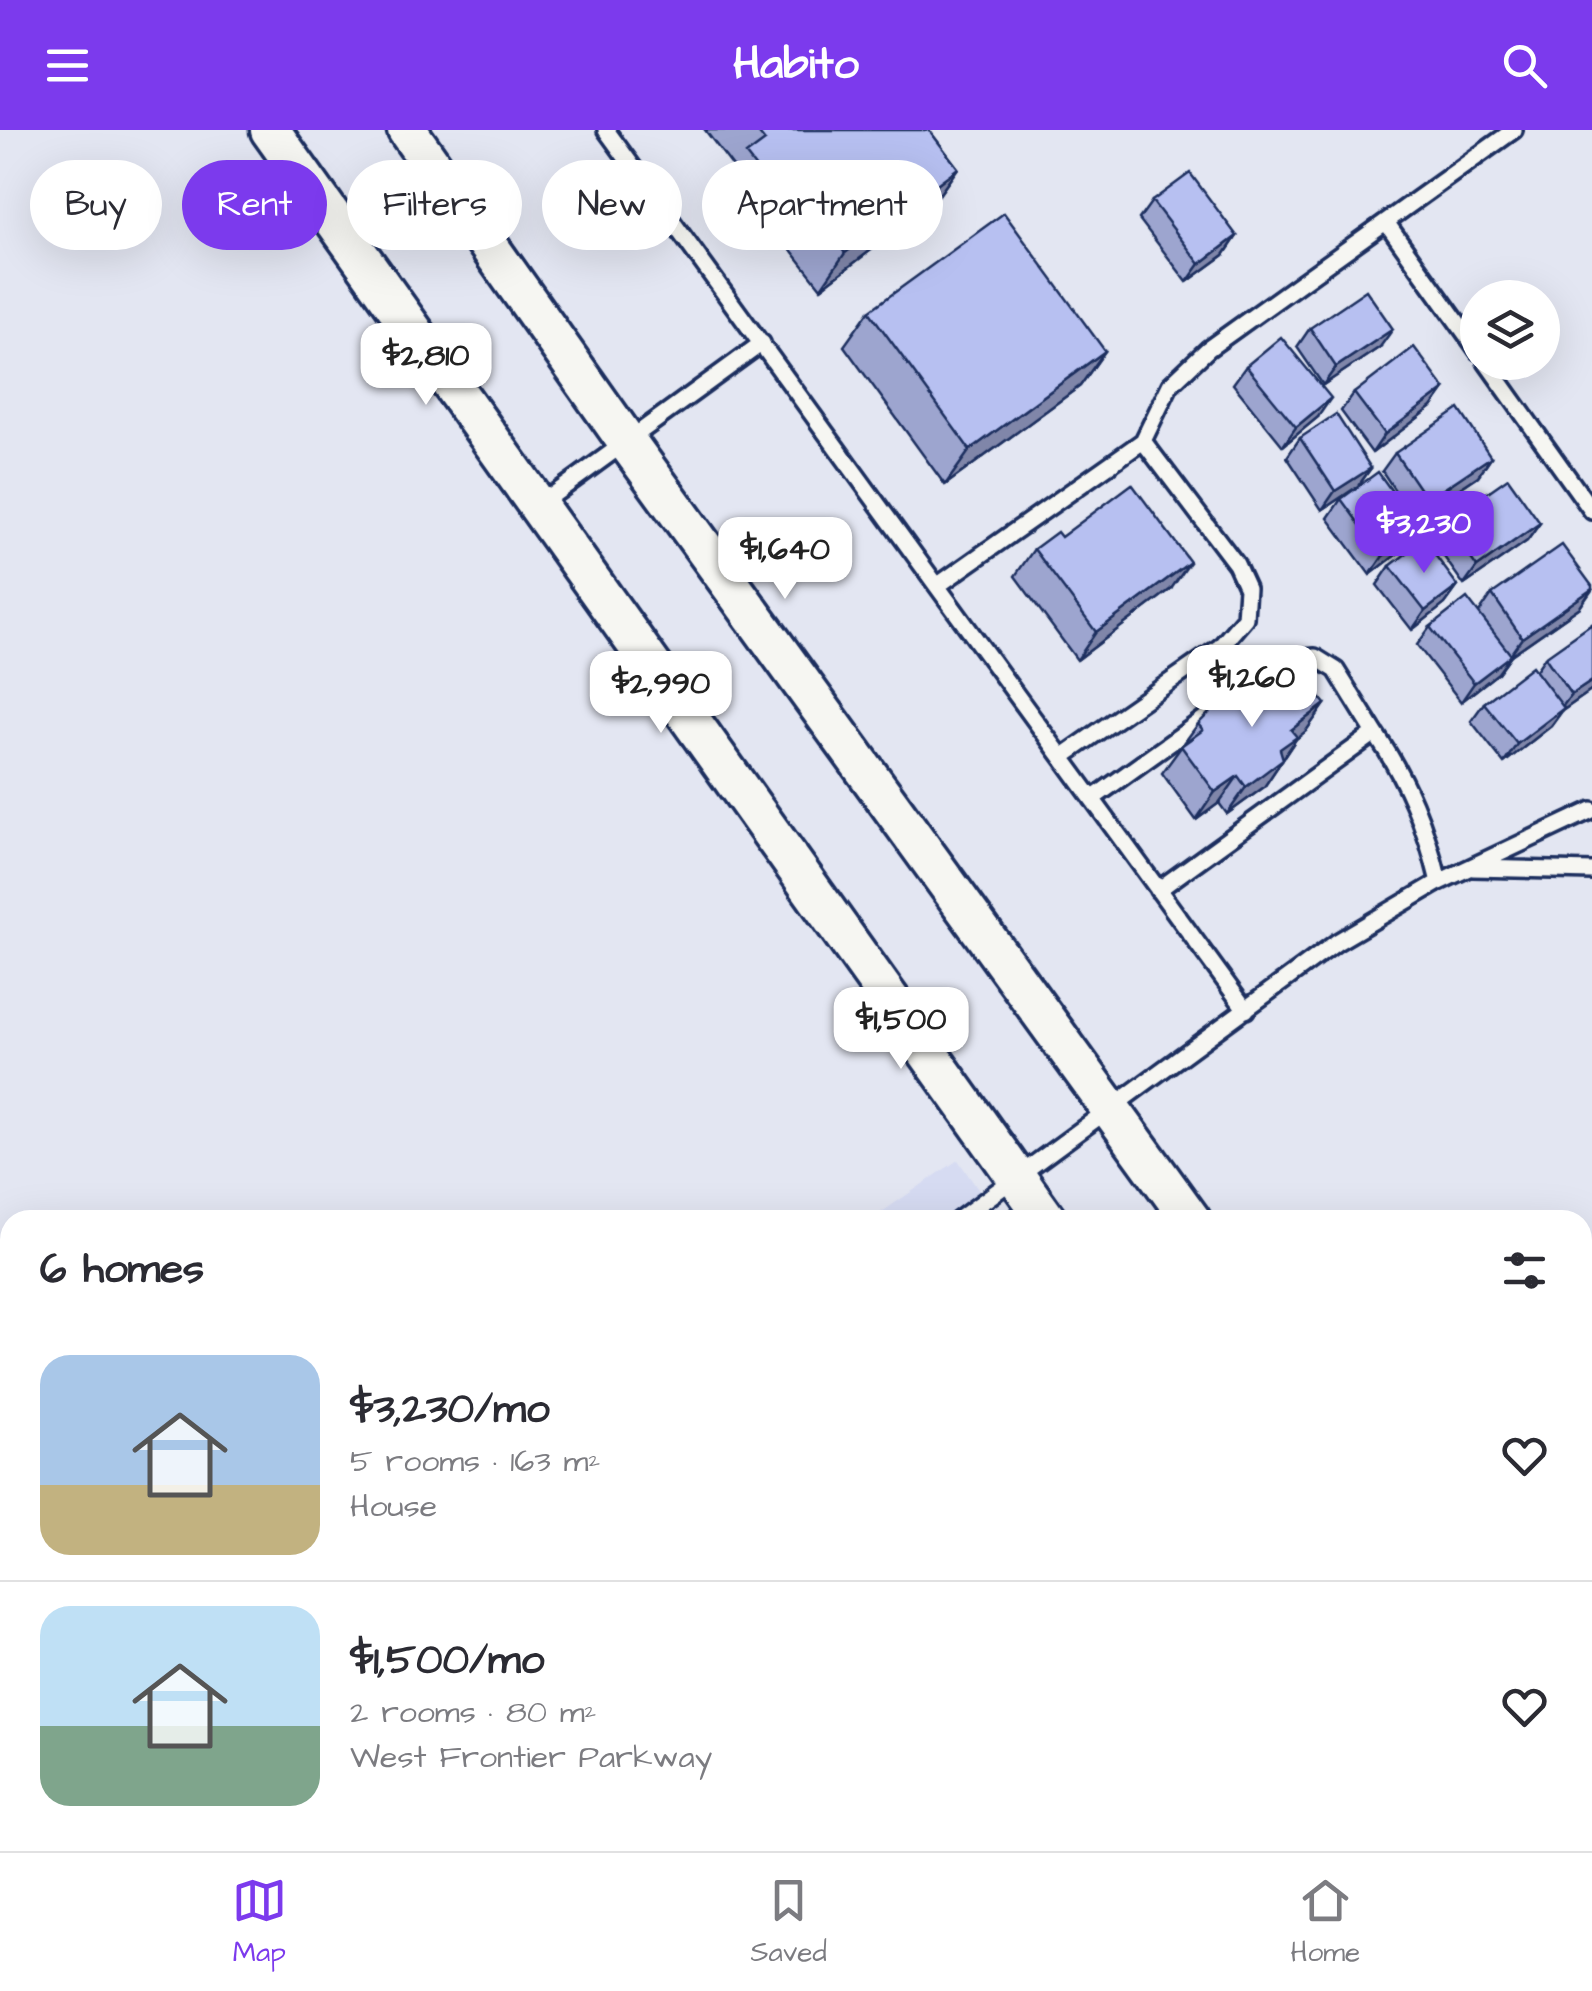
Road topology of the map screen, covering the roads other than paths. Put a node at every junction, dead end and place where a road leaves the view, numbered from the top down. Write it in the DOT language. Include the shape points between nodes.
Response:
graph roads {
  1 [pos="270,130"];
  2 [pos="407,130"];
  3 [pos="606,130"];
  4 [pos="1514,130"];
  5 [pos="1386,222"];
  6 [pos="1460,326"];
  7 [pos="762,343"];
  8 [pos="1499,380"];
  9 [pos="1143,440"];
  10 [pos="627,442"];
  11 [pos="538,506"];
  12 [pos="1592,511"];
  13 [pos="937,586"];
  14 [pos="1375,732"];
  15 [pos="1062,758"];
  16 [pos="1092,799"];
  17 [pos="1592,810"];
  18 [pos="1473,868"];
  19 [pos="1592,872"];
  20 [pos="1439,882"];
  21 [pos="1158,890"];
  22 [pos="1246,1010"];
  23 [pos="1112,1110"];
  24 [pos="1018,1178"];
  25 [pos="972,1210"];
  26 [pos="1040,1210"];
  27 [pos="1184,1210"];
  1 -- 11 [label="street"];
  2 -- 10 [label="street"];
  3 -- 7 [label="lane"];
  4 -- 5 [label="lane"];
  5 -- 6 [label="lane"];
  5 -- 9 [label="lane" via="1208,349 1170,385"];
  7 -- 10 [label="lane"];
  7 -- 13 [label="lane"];
  8 -- 12 [label="lane"];
  9 -- 13 [label="lane"];
  9 -- 15 [label="lane" via="1236,564 1247,588 1245,618 1220,647"];
  10 -- 11 [label="lane"];
  10 -- 23 [label="street"];
  11 -- 24 [label="street"];
  13 -- 15 [label="lane"];
  14 -- 16 [label="lane" via="1336,670 1315,656 1286,660"];
  14 -- 20 [label="lane" via="1428,834"];
  14 -- 21 [label="lane"];
  15 -- 16 [label="lane"];
  16 -- 21 [label="lane"];
  17 -- 18 [label="lane"];
  18 -- 19 [label="lane"];
  18 -- 20 [label="lane"];
  20 -- 22 [label="lane" via="1337,942"];
  21 -- 22 [label="lane"];
  22 -- 23 [label="lane"];
  23 -- 24 [label="lane"];
  23 -- 27 [label="street"];
  24 -- 25 [label="lane"];
  24 -- 26 [label="street"];
}
